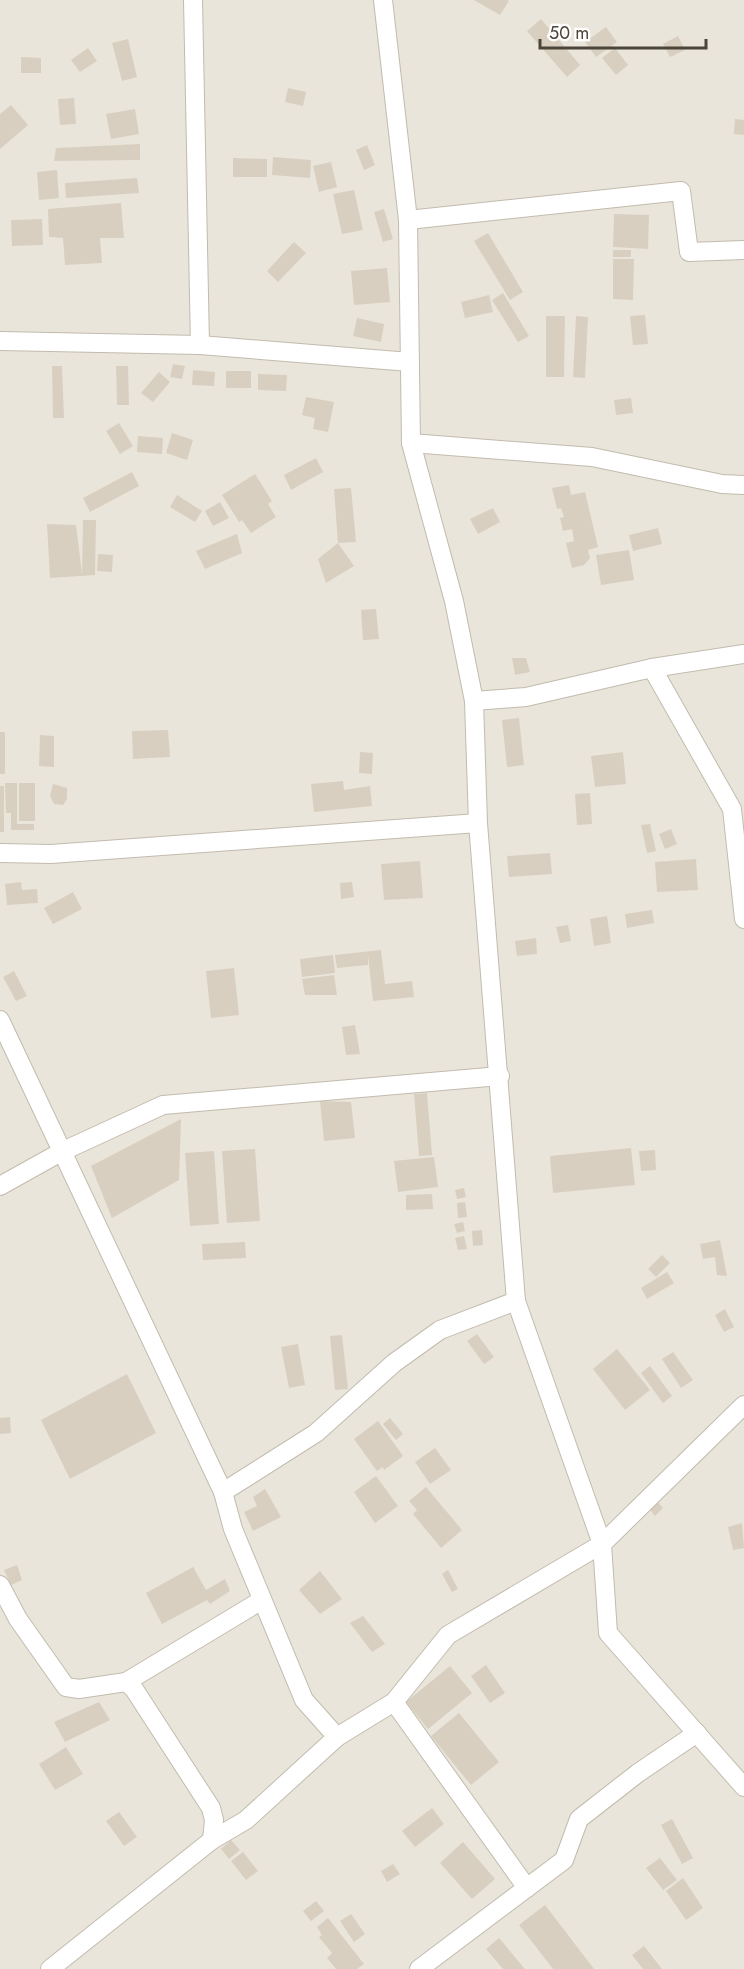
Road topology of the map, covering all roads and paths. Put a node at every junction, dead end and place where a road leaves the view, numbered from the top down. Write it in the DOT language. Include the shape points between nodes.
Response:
graph roads {
  1 [pos="193,0"];
  2 [pos="383,0"];
  3 [pos="408,220"];
  4 [pos="744,250"];
  5 [pos="0,341"];
  6 [pos="200,345"];
  7 [pos="410,362"];
  8 [pos="411,443"];
  9 [pos="744,485"];
  10 [pos="744,654"];
  11 [pos="652,668"];
  12 [pos="474,701"];
  13 [pos="738,806"];
  14 [pos="478,822"];
  15 [pos="0,853"];
  16 [pos="744,919"];
  17 [pos="0,1020"];
  18 [pos="500,1076"];
  19 [pos="61,1152"];
  20 [pos="0,1186"];
  21 [pos="516,1300"];
  22 [pos="744,1405"];
  23 [pos="223,1492"];
  24 [pos="602,1544"];
  25 [pos="0,1585"];
  26 [pos="262,1600"];
  27 [pos="126,1682"];
  28 [pos="394,1702"];
  29 [pos="697,1733"];
  30 [pos="337,1737"];
  31 [pos="744,1787"];
  32 [pos="212,1840"];
  33 [pos="527,1888"];
  34 [pos="50,1969"];
  35 [pos="419,1969"];
  1 -- 6 [label="street"];
  2 -- 3 [label="street"];
  3 -- 4 [label="street" via="681,191 689,252"];
  3 -- 7 [label="street"];
  5 -- 6 [label="street"];
  6 -- 7 [label="street"];
  7 -- 8 [label="street"];
  8 -- 9 [label="street" via="592,457 722,484"];
  8 -- 12 [label="street" via="454,601"];
  10 -- 11 [label="street"];
  11 -- 12 [label="street" via="526,697"];
  11 -- 13 [label="street"];
  12 -- 14 [label="street"];
  13 -- 16 [label="street"];
  14 -- 15 [label="street" via="51,854"];
  14 -- 18 [label="street"];
  17 -- 19 [label="street"];
  18 -- 19 [label="street" via="162,1105"];
  18 -- 21 [label="street"];
  19 -- 20 [label="street"];
  19 -- 23 [label="street"];
  21 -- 23 [label="street" via="440,1330 394,1362 316,1433"];
  21 -- 24 [label="street"];
  22 -- 24 [label="street"];
  23 -- 26 [label="street" via="233,1529"];
  24 -- 28 [label="street" via="448,1635"];
  24 -- 29 [label="street" via="608,1633"];
  25 -- 27 [label="street" via="18,1619 66,1687 79,1689"];
  26 -- 27 [label="street"];
  26 -- 30 [label="street" via="304,1701"];
  27 -- 32 [label="street" via="141,1698 211,1808"];
  28 -- 30 [label="street"];
  28 -- 33 [label="street"];
  29 -- 31 [label="street"];
  29 -- 33 [label="street" via="579,1819 564,1860"];
  30 -- 32 [label="street" via="246,1820"];
  32 -- 34 [label="street"];
  33 -- 35 [label="street"];
}
